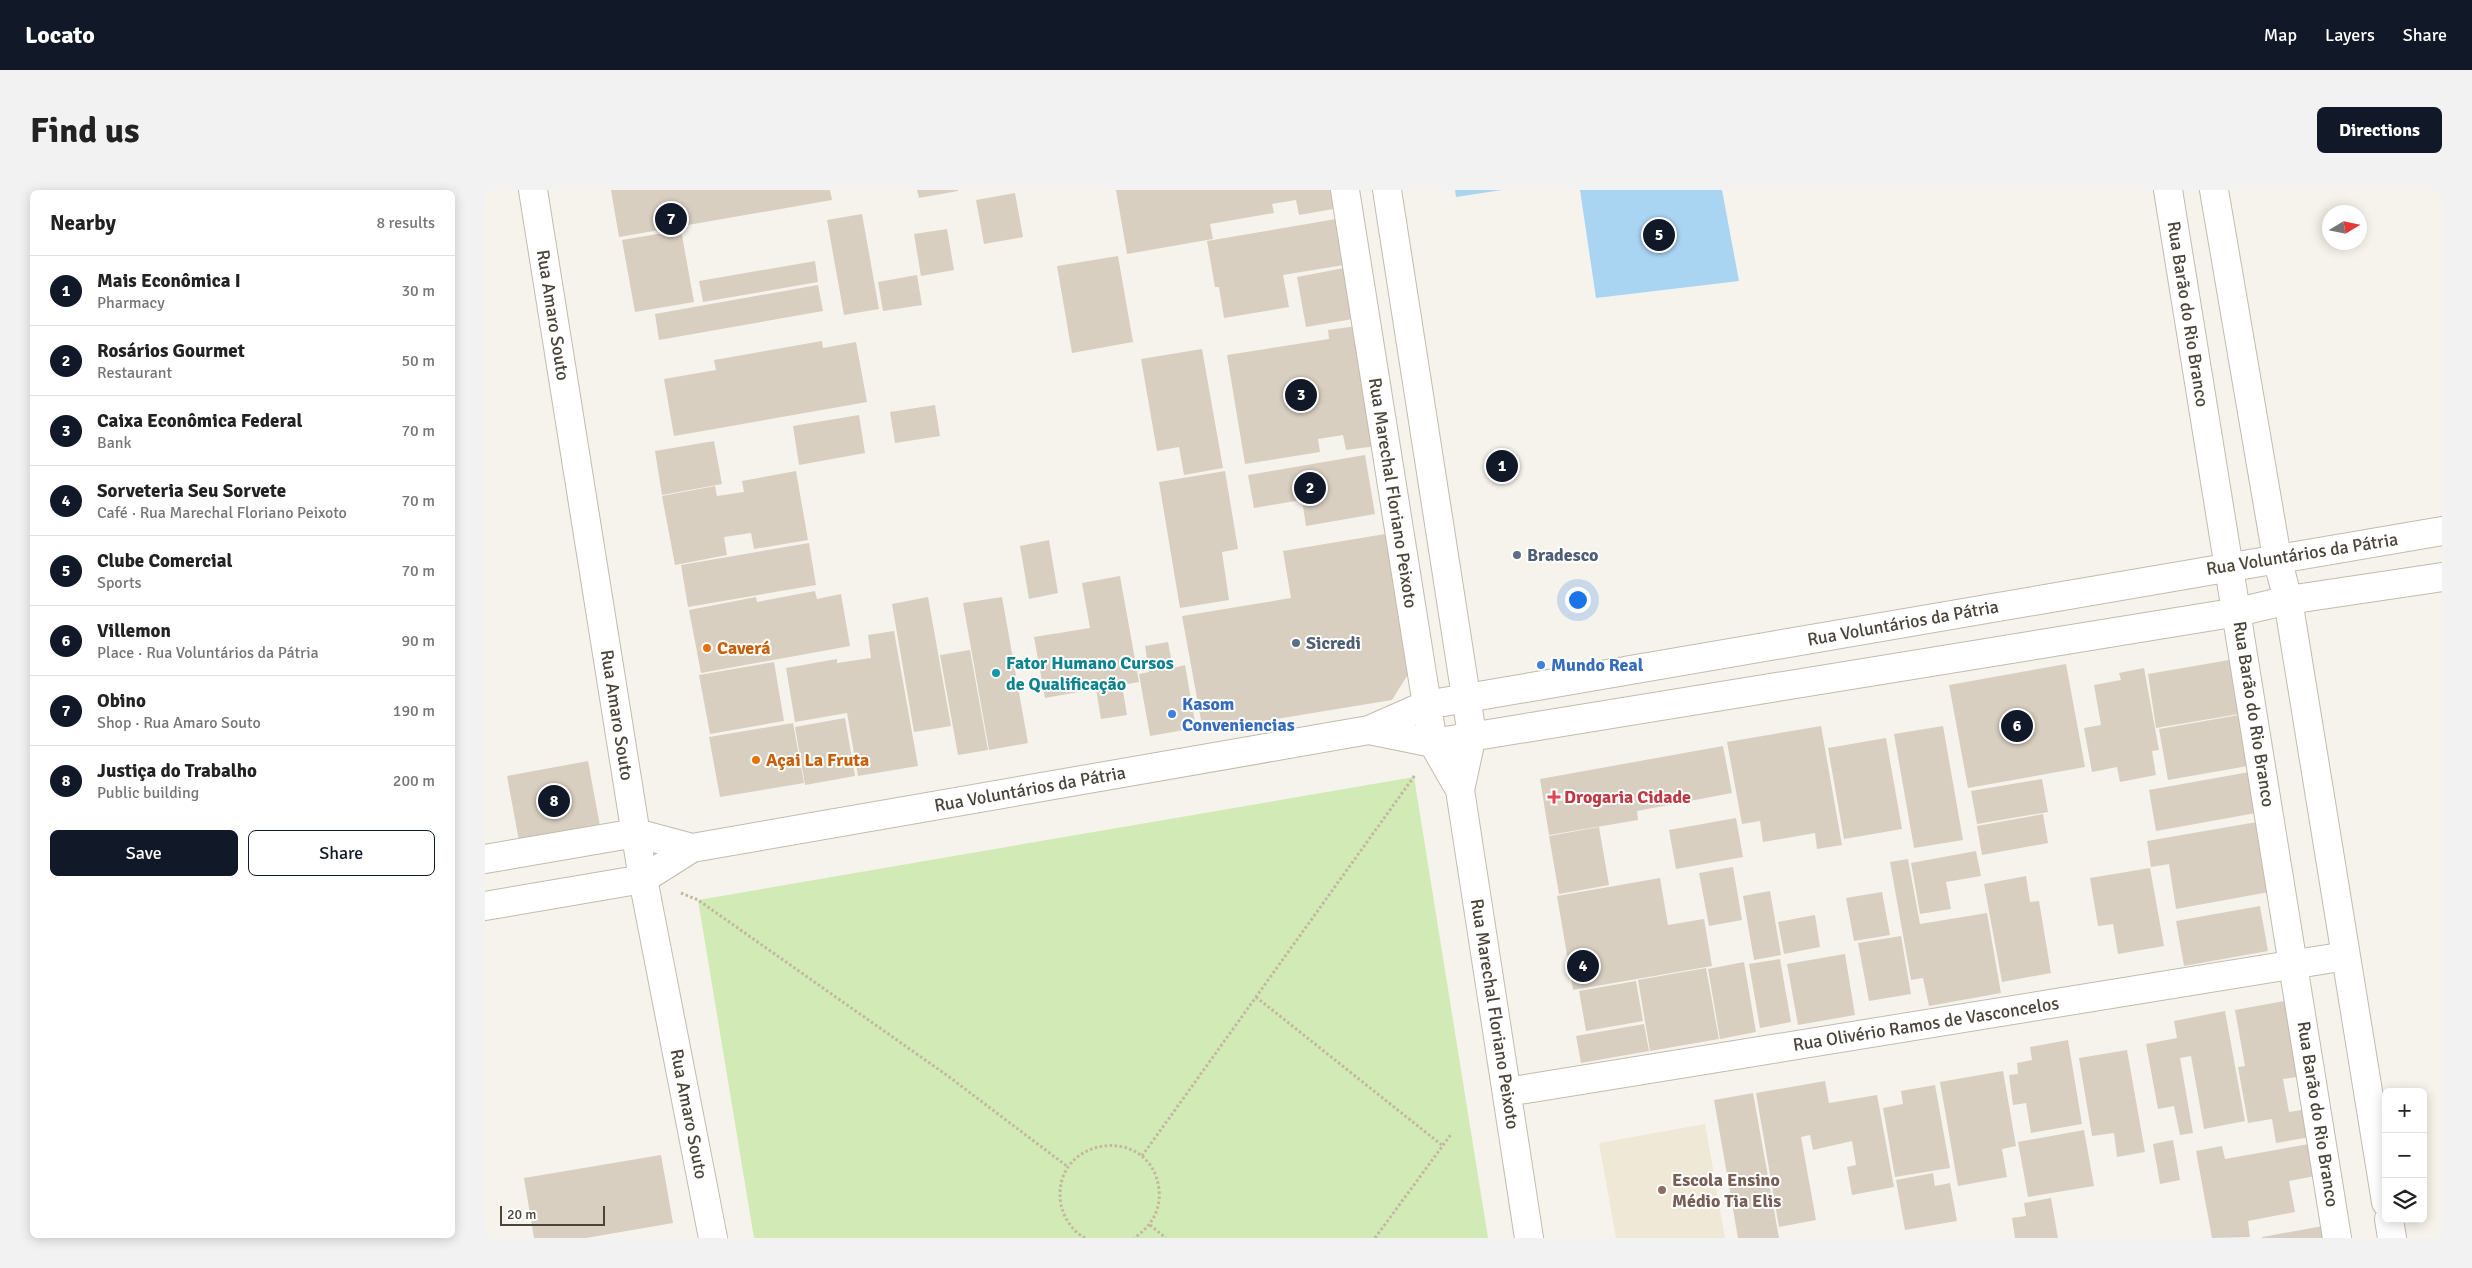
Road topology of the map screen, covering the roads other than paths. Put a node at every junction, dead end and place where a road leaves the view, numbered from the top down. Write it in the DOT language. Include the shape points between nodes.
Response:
graph roads {
  1 [pos="533,190"];
  2 [pos="1345,190"];
  3 [pos="1387,190"];
  4 [pos="2167,190"];
  5 [pos="2214,190"];
  6 [pos="2442,531"];
  7 [pos="2277,558"];
  8 [pos="2229,566"];
  9 [pos="2442,577"];
  10 [pos="2288,600"];
  11 [pos="2237,612"];
  12 [pos="1465,700"];
  13 [pos="1426,705"];
  14 [pos="1369,730"];
  15 [pos="1473,735"];
  16 [pos="1433,743"];
  17 [pos="1460,790"];
  18 [pos="636,833"];
  19 [pos="692,848"];
  20 [pos="485,859"];
  21 [pos="643,879"];
  22 [pos="485,906"];
  23 [pos="2346,956"];
  24 [pos="2294,964"];
  25 [pos="1507,1092"];
  26 [pos="2382,1178"];
  27 [pos="2389,1223"];
  28 [pos="713,1238"];
  29 [pos="1529,1238"];
  30 [pos="2337,1238"];
  31 [pos="2391,1238"];
  1 -- 18 [label="street, Rua Amaro Souto"];
  2 -- 13 [label="street, Rua Marechal Floriano Peixoto"];
  3 -- 12 [label="street, Rua Marechal Floriano Peixoto"];
  4 -- 8 [label="street, Rua Barão do Rio Branco"];
  5 -- 7 [label="street"];
  6 -- 7 [label="street, Rua Voluntários da Pátria"];
  7 -- 8 [label="street, Rua Voluntários da Pátria"];
  7 -- 10 [label="street"];
  8 -- 11 [label="street, Rua Barão do Rio Branco"];
  8 -- 12 [label="street, Rua Voluntários da Pátria"];
  9 -- 10 [label="street, Rua Voluntários da Pátria"];
  10 -- 11 [label="street, Rua Voluntários da Pátria"];
  10 -- 23 [label="street"];
  11 -- 15 [label="street, Rua Voluntários da Pátria"];
  11 -- 24 [label="street, Rua Barão do Rio Branco"];
  12 -- 13 [label="street, Rua Voluntários da Pátria"];
  12 -- 15 [label="street, Rua Marechal Floriano Peixoto"];
  13 -- 14 [label="street, Rua Voluntários da Pátria"];
  13 -- 16 [label="street, Rua Marechal Floriano Peixoto"];
  14 -- 16 [label="street, Rua Voluntários da Pátria"];
  14 -- 19 [label="street, Rua Voluntários da Pátria"];
  15 -- 16 [label="street, Rua Voluntários da Pátria"];
  15 -- 17 [label="street, Rua Marechal Floriano Peixoto"];
  16 -- 17 [label="street, Rua Marechal Floriano Peixoto"];
  17 -- 25 [label="street, Rua Marechal Floriano Peixoto"];
  18 -- 19 [label="street, Rua Voluntários da Pátria"];
  18 -- 20 [label="street, Rua Voluntários da Pátria"];
  18 -- 21 [label="street, Rua Amaro Souto"];
  19 -- 21 [label="street, Rua Voluntários da Pátria"];
  21 -- 22 [label="street, Rua Voluntários da Pátria"];
  21 -- 28 [label="street, Rua Amaro Souto"];
  23 -- 24 [label="street, Rua Olivério Ramos de Vasconcelos"];
  23 -- 26 [label="street"];
  24 -- 25 [label="street, Rua Olivério Ramos de Vasconcelos"];
  24 -- 30 [label="street, Rua Barão do Rio Branco"];
  25 -- 29 [label="street, Rua Marechal Floriano Peixoto"];
  27 -- 31 [label="street"];
}
